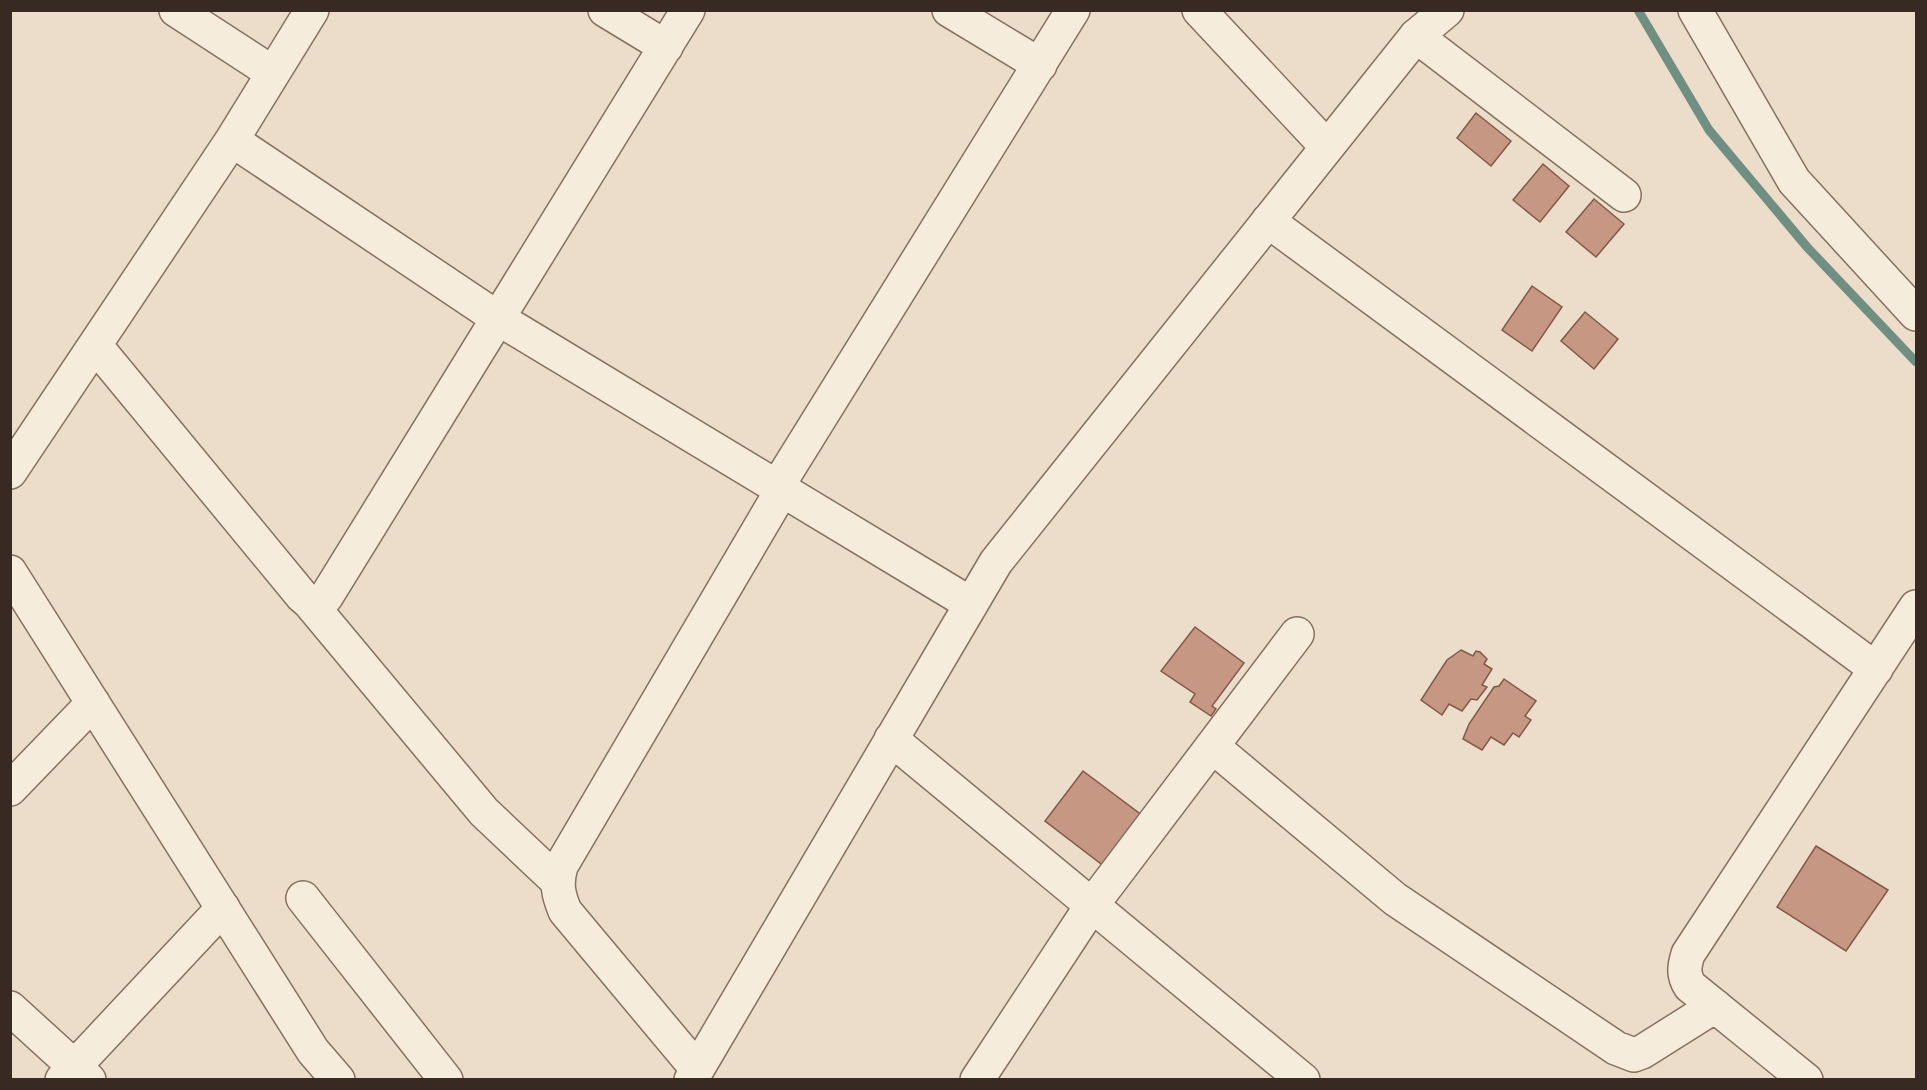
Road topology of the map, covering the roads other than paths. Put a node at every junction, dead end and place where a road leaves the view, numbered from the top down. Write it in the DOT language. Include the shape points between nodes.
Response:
graph roads {
  1 [pos="176,10"];
  2 [pos="312,10"];
  3 [pos="605,10"];
  4 [pos="688,10"];
  5 [pos="949,10"];
  6 [pos="1073,10"];
  7 [pos="1199,10"];
  8 [pos="1447,10"];
  9 [pos="1695,10"];
  10 [pos="1416,36"];
  11 [pos="666,47"];
  12 [pos="1040,65"];
  13 [pos="273,73"];
  14 [pos="232,140"];
  15 [pos="1327,147"];
  16 [pos="1624,195"];
  17 [pos="1268,221"];
  18 [pos="1917,314"];
  19 [pos="500,319"];
  20 [pos="95,345"];
  21 [pos="10,472"];
  22 [pos="779,488"];
  23 [pos="10,572"];
  24 [pos="309,602"];
  25 [pos="971,604"];
  26 [pos="1917,607"];
  27 [pos="1297,634"];
  28 [pos="1876,669"];
  29 [pos="93,703"];
  30 [pos="891,739"];
  31 [pos="1212,746"];
  32 [pos="10,789"];
  33 [pos="557,881"];
  34 [pos="303,898"];
  35 [pos="1092,905"];
  36 [pos="223,908"];
  37 [pos="1714,1006"];
  38 [pos="10,1008"];
  39 [pos="1284,1073"];
  40 [pos="694,1074"];
  41 [pos="75,1075"];
  42 [pos="338,1080"];
  43 [pos="446,1080"];
  44 [pos="977,1080"];
  45 [pos="1806,1080"];
  1 -- 13 [label="street"];
  2 -- 13 [label="street"];
  3 -- 11 [label="street"];
  4 -- 11 [label="street"];
  5 -- 12 [label="street"];
  6 -- 12 [label="street"];
  7 -- 15 [label="street"];
  8 -- 10 [label="street"];
  9 -- 18 [label="street" via="1794,181"];
  10 -- 15 [label="street"];
  10 -- 16 [label="street"];
  11 -- 19 [label="street"];
  12 -- 22 [label="street"];
  13 -- 14 [label="street"];
  14 -- 19 [label="street"];
  14 -- 20 [label="street"];
  15 -- 17 [label="street"];
  17 -- 25 [label="street" via="996,562"];
  17 -- 28 [label="street"];
  19 -- 22 [label="street"];
  19 -- 24 [label="street" via="326,597"];
  20 -- 21 [label="street"];
  20 -- 24 [label="street"];
  22 -- 25 [label="street"];
  22 -- 33 [label="street" via="561,866"];
  23 -- 29 [label="street"];
  24 -- 33 [label="street" via="484,812"];
  25 -- 30 [label="street"];
  26 -- 28 [label="street"];
  27 -- 31 [label="street"];
  28 -- 37 [label="street" via="1688,954 1685,978"];
  29 -- 32 [label="street"];
  29 -- 36 [label="street"];
  30 -- 35 [label="street"];
  30 -- 40 [label="street"];
  31 -- 35 [label="street"];
  31 -- 37 [label="street" via="1395,899 1616,1048 1634,1054 1642,1052"];
  33 -- 40 [label="street" via="565,911"];
  34 -- 43 [label="street"];
  35 -- 39 [label="street"];
  35 -- 44 [label="street"];
  36 -- 41 [label="street"];
  36 -- 42 [label="street" via="313,1051"];
  37 -- 45 [label="street"];
  38 -- 41 [label="street"];
}
